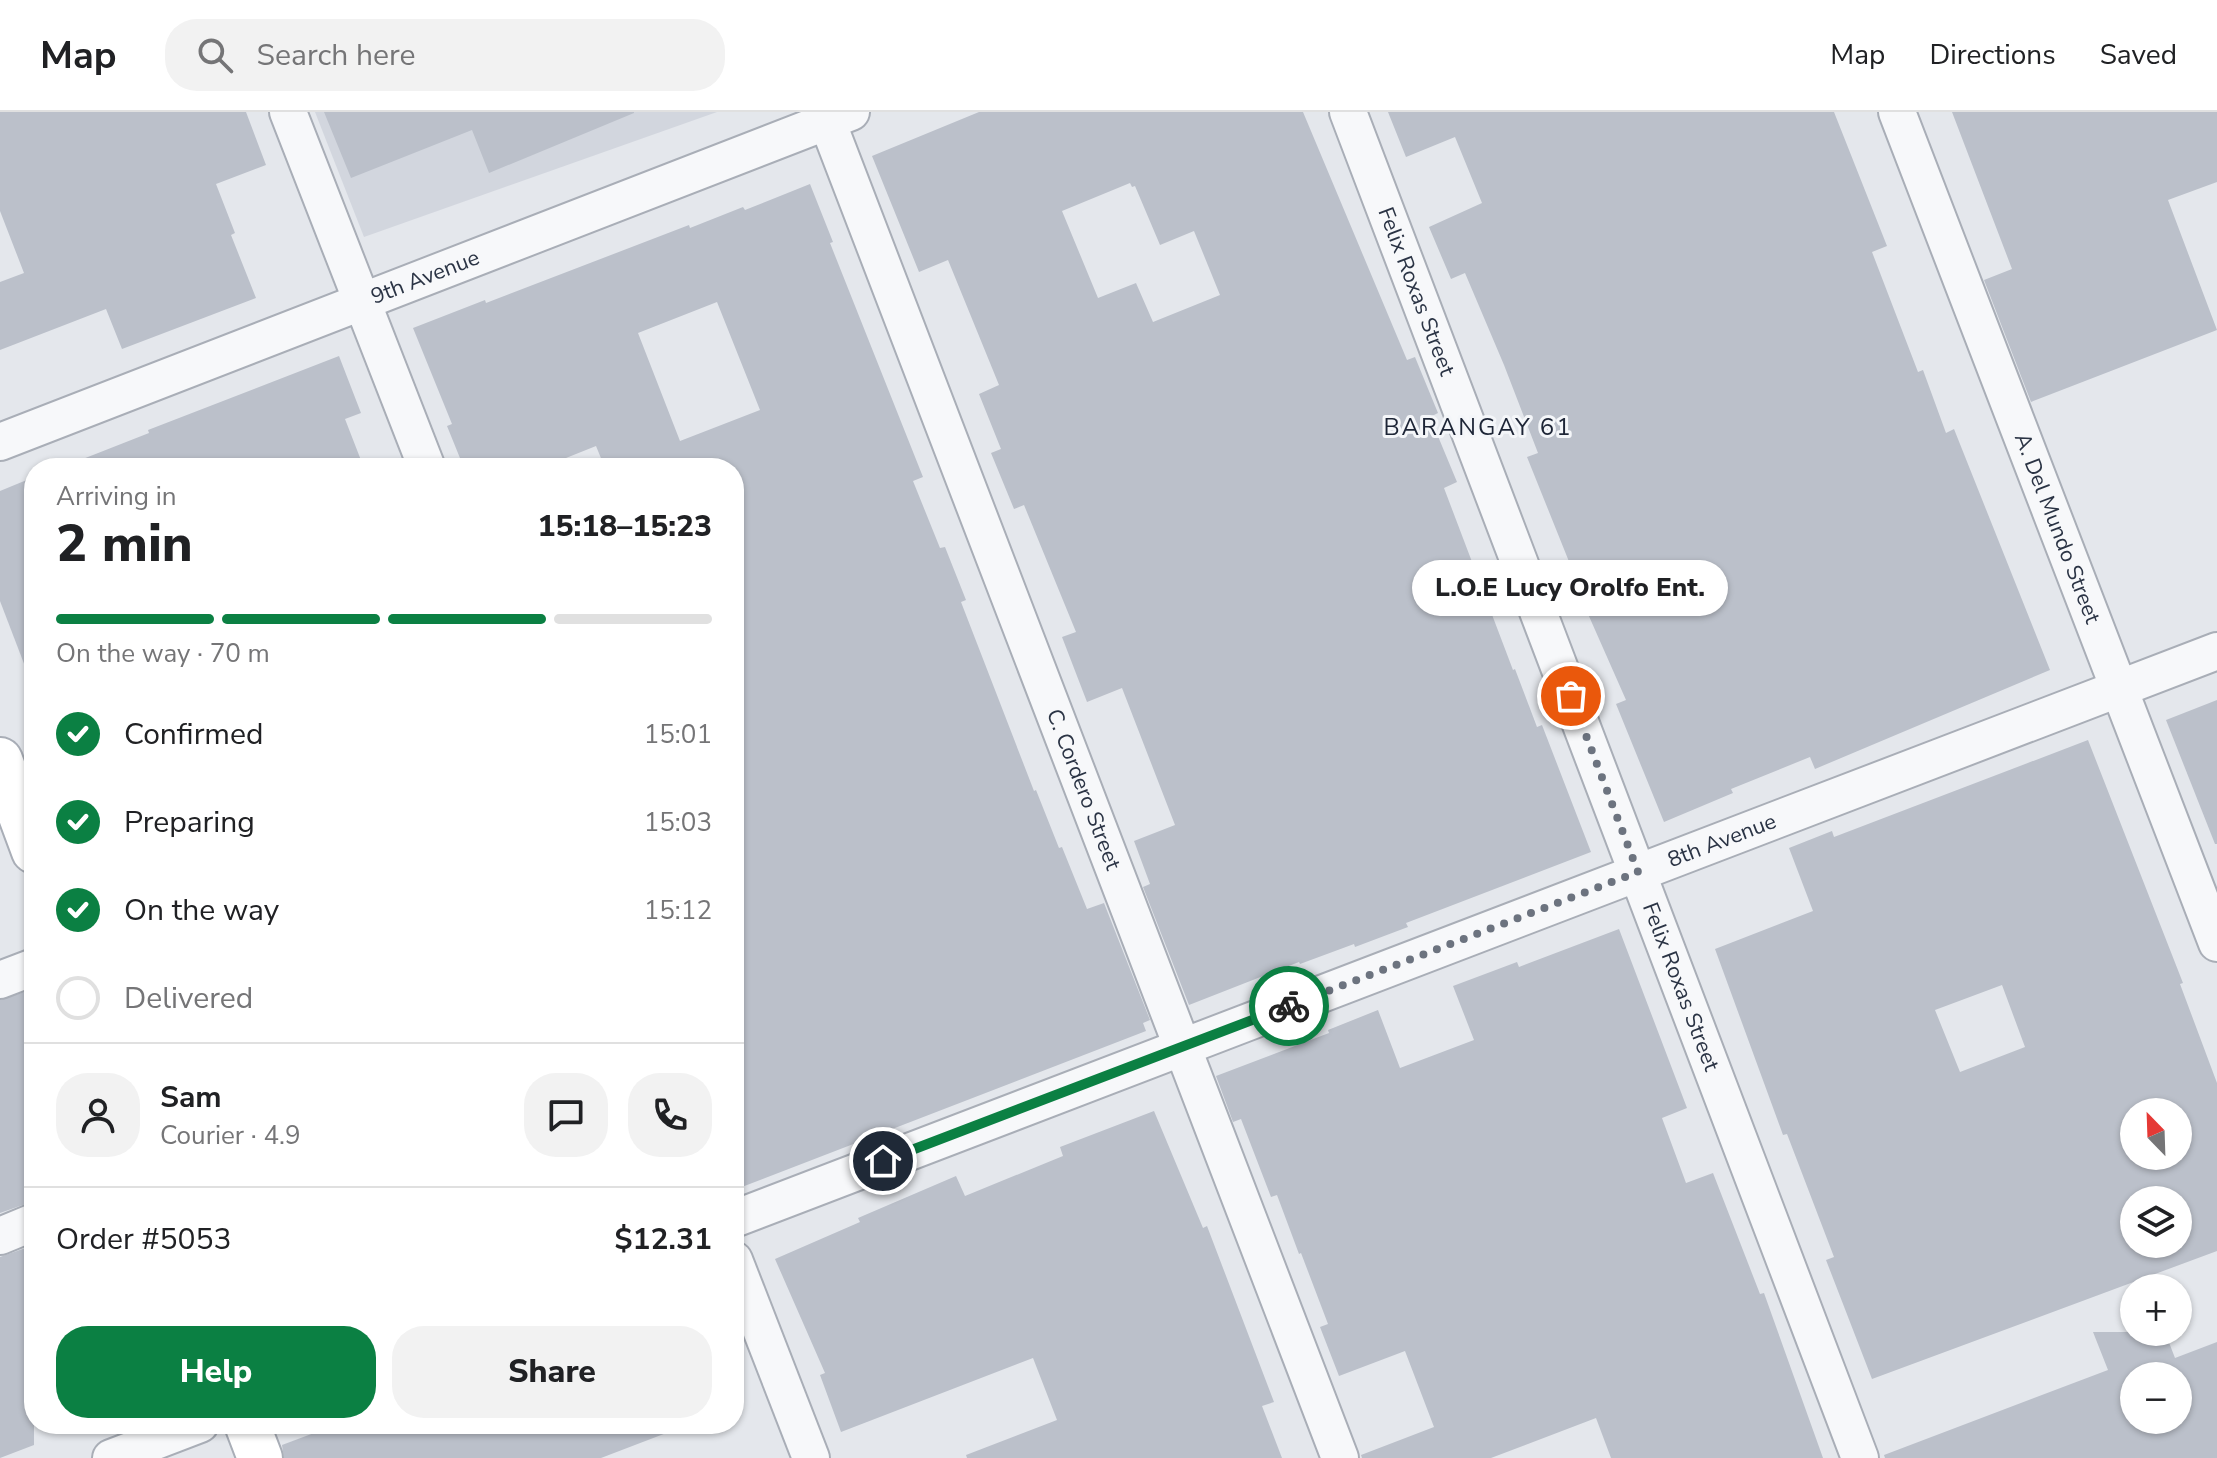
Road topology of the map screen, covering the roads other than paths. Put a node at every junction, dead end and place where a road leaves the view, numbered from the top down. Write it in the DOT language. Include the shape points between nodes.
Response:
graph roads {
  1 [pos="288,112"];
  2 [pos="1348,112"];
  3 [pos="1897,112"];
  4 [pos="839,117"];
  5 [pos="362,301"];
  6 [pos="0,442"];
  7 [pos="423,458"];
  8 [pos="2217,651"];
  9 [pos="2119,690"];
  10 [pos="0,760"];
  11 [pos="24,824"];
  12 [pos="1638,872"];
  13 [pos="2217,943"];
  14 [pos="24,971"];
  15 [pos="0,980"];
  16 [pos="1182,1047"];
  17 [pos="744,1215"];
  18 [pos="24,1226"];
  19 [pos="0,1236"];
  20 [pos="744,1286"];
  21 [pos="174,1434"];
  22 [pos="251,1434"];
  23 [pos="111,1458"];
  24 [pos="260,1458"];
  25 [pos="811,1458"];
  26 [pos="1340,1458"];
  27 [pos="1860,1458"];
  1 -- 5 [label="street"];
  2 -- 12 [label="street, Felix Roxas Street"];
  3 -- 9 [label="street, A. Del Mundo Street"];
  4 -- 5 [label="street, 9th Avenue"];
  4 -- 16 [label="street, C. Cordero Street"];
  5 -- 6 [label="street, 9th Avenue"];
  5 -- 7 [label="street"];
  8 -- 9 [label="street, 8th Avenue"];
  9 -- 12 [label="street, 8th Avenue"];
  9 -- 13 [label="street, A. Del Mundo Street"];
  10 -- 11 [label="street"];
  12 -- 16 [label="street, 8th Avenue"];
  12 -- 27 [label="street, Felix Roxas Street"];
  14 -- 15 [label="street"];
  16 -- 17 [label="street, 8th Avenue"];
  16 -- 26 [label="street, C. Cordero Street"];
  18 -- 19 [label="street"];
  20 -- 25 [label="street"];
  21 -- 23 [label="street"];
  22 -- 24 [label="street"];
}
